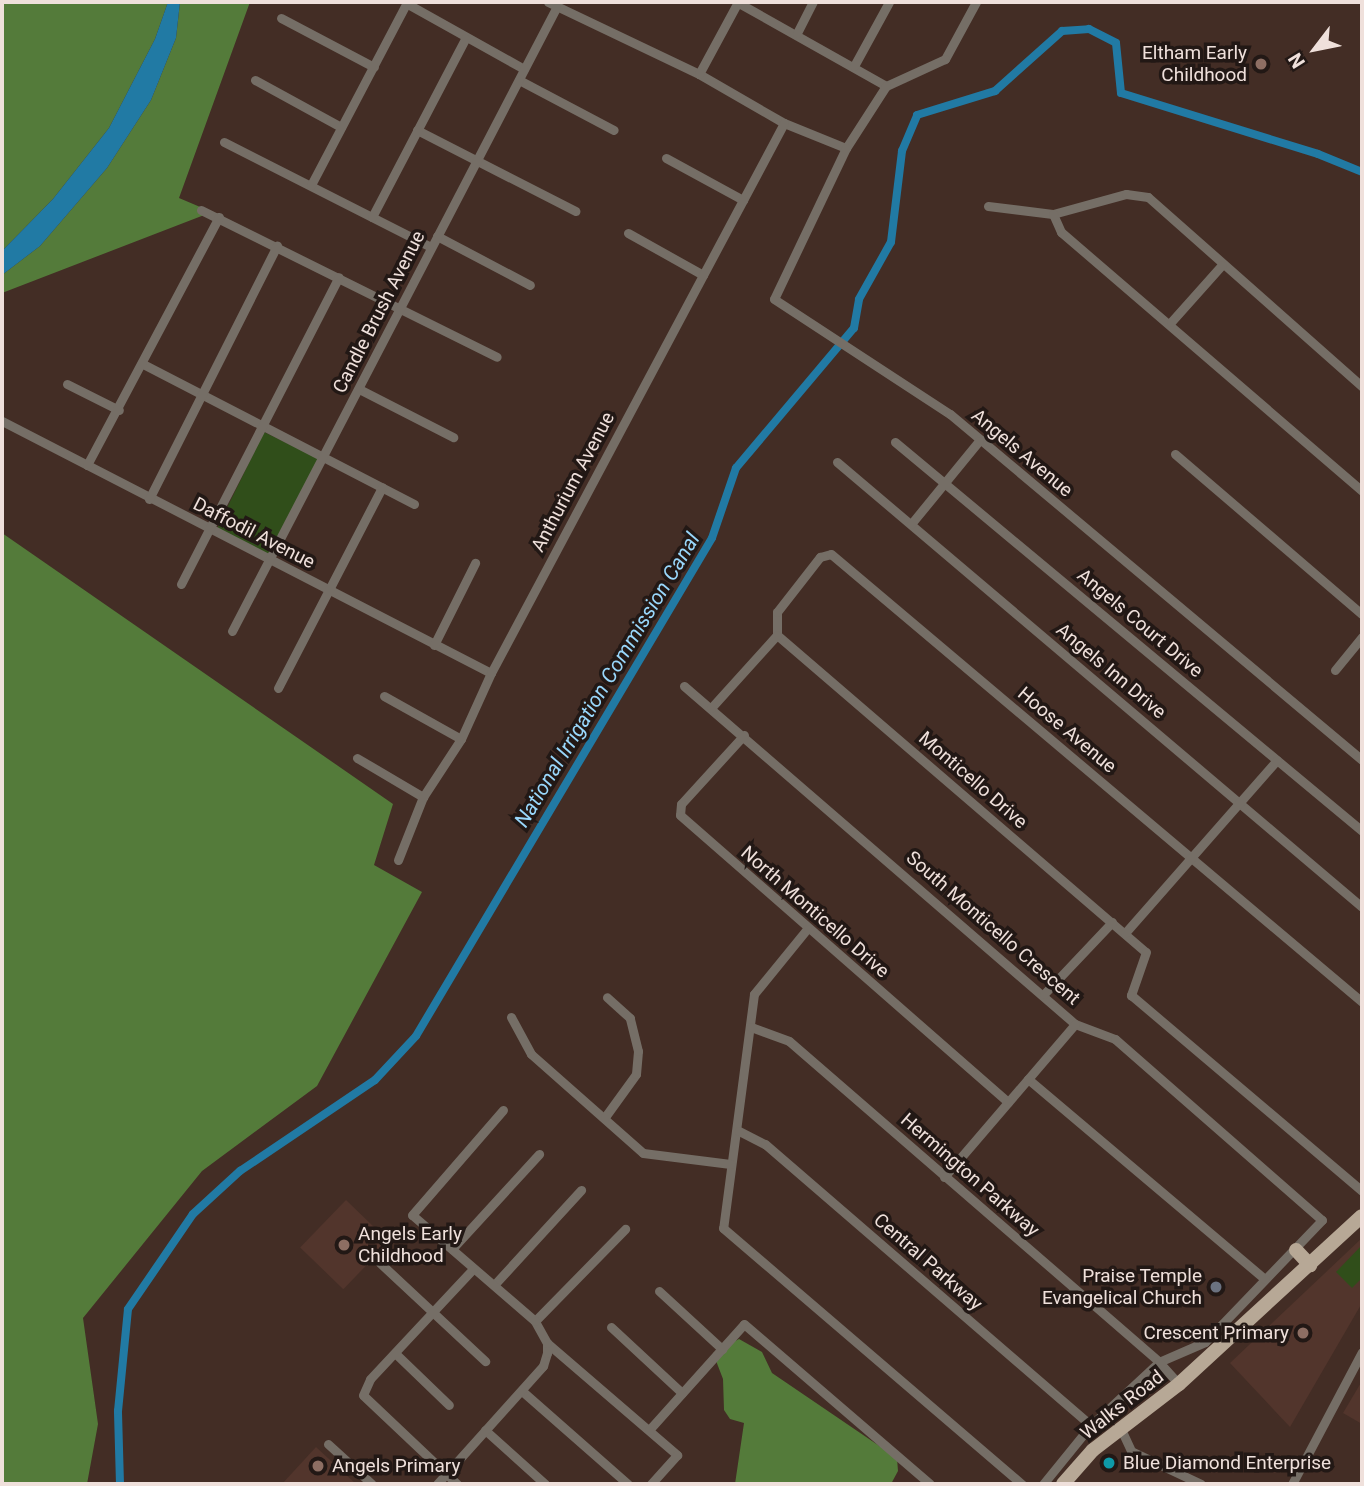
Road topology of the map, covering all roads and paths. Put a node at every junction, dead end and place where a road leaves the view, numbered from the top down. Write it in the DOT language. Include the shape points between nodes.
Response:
graph roads {
  1 [pos="406,2"];
  2 [pos="738,2"];
  3 [pos="813,2"];
  4 [pos="889,2"];
  5 [pos="976,2"];
  6 [pos="552,5"];
  7 [pos="281,18"];
  8 [pos="797,33"];
  9 [pos="464,39"];
  10 [pos="854,66"];
  11 [pos="374,67"];
  12 [pos="524,69"];
  13 [pos="699,74"];
  14 [pos="255,80"];
  15 [pos="519,80"];
  16 [pos="886,86"];
  17 [pos="784,123"];
  18 [pos="341,127"];
  19 [pos="417,130"];
  20 [pos="614,130"];
  21 [pos="224,142"];
  22 [pos="846,148"];
  23 [pos="666,158"];
  24 [pos="478,161"];
  25 [pos="312,185"];
  26 [pos="743,200"];
  27 [pos="988,206"];
  28 [pos="201,210"];
  29 [pos="575,211"];
  30 [pos="1053,214"];
  31 [pos="372,217"];
  32 [pos="219,218"];
  33 [pos="628,233"];
  34 [pos="437,236"];
  35 [pos="277,246"];
  36 [pos="431,247"];
  37 [pos="1222,265"];
  38 [pos="703,275"];
  39 [pos="339,277"];
  40 [pos="530,285"];
  41 [pos="400,307"];
  42 [pos="1171,322"];
  43 [pos="497,357"];
  44 [pos="143,364"];
  45 [pos="67,384"];
  46 [pos="1362,386"];
  47 [pos="359,389"];
  48 [pos="204,394"];
  49 [pos="119,410"];
  50 [pos="2,421"];
  51 [pos="262,425"];
  52 [pos="453,437"];
  53 [pos="979,441"];
  54 [pos="895,442"];
  55 [pos="1175,454"];
  56 [pos="323,456"];
  57 [pos="837,462"];
  58 [pos="87,465"];
  59 [pos="945,484"];
  60 [pos="382,487"];
  61 [pos="1362,491"];
  62 [pos="149,499"];
  63 [pos="414,504"];
  64 [pos="911,524"];
  65 [pos="208,529"];
  66 [pos="269,559"];
  67 [pos="475,563"];
  68 [pos="181,584"];
  69 [pos="327,590"];
  70 [pos="1362,614"];
  71 [pos="232,631"];
  72 [pos="777,635"];
  73 [pos="1362,637"];
  74 [pos="434,645"];
  75 [pos="1335,670"];
  76 [pos="491,673"];
  77 [pos="684,686"];
  78 [pos="278,688"];
  79 [pos="384,696"];
  80 [pos="711,708"];
  81 [pos="744,735"];
  82 [pos="461,739"];
  83 [pos="356,758"];
  84 [pos="1277,760"];
  85 [pos="1362,760"];
  86 [pos="423,797"];
  87 [pos="1240,802"];
  88 [pos="1362,831"];
  89 [pos="1191,857"];
  90 [pos="398,860"];
  91 [pos="1362,907"];
  92 [pos="1112,922"];
  93 [pos="807,929"];
  94 [pos="1125,933"];
  95 [pos="1044,994"];
  96 [pos="607,997"];
  97 [pos="1362,1002"];
  98 [pos="512,1017"];
  99 [pos="1075,1024"];
  100 [pos="751,1027"];
  101 [pos="1028,1079"];
  102 [pos="1008,1102"];
  103 [pos="503,1110"];
  104 [pos="605,1117"];
  105 [pos="739,1131"];
  106 [pos="539,1154"];
  107 [pos="730,1164"];
  108 [pos="944,1177"];
  109 [pos="581,1189"];
  110 [pos="1362,1191"];
  111 [pos="1362,1216"];
  112 [pos="625,1229"];
  113 [pos="453,1249"];
  114 [pos="1296,1250"];
  115 [pos="380,1263"];
  116 [pos="1310,1265"];
  117 [pos="473,1269"];
  118 [pos="1265,1279"];
  119 [pos="494,1285"];
  120 [pos="659,1291"];
  121 [pos="434,1314"];
  122 [pos="535,1321"];
  123 [pos="611,1327"];
  124 [pos="547,1343"];
  125 [pos="722,1349"];
  126 [pos="1362,1352"];
  127 [pos="397,1354"];
  128 [pos="485,1361"];
  129 [pos="1159,1362"];
  130 [pos="1179,1384"];
  131 [pos="522,1391"];
  132 [pos="682,1393"];
  133 [pos="449,1405"];
  134 [pos="1091,1425"];
  135 [pos="1120,1427"];
  136 [pos="485,1430"];
  137 [pos="649,1430"];
  138 [pos="328,1444"];
  139 [pos="446,1475"];
  140 [pos="545,1483"];
  141 [pos="927,1483"];
  142 [pos="372,1484"];
  143 [pos="437,1484"];
  144 [pos="457,1484"];
  145 [pos="628,1484"];
  146 [pos="651,1484"];
  147 [pos="1021,1484"];
  148 [pos="1043,1484"];
  149 [pos="1063,1484"];
  150 [pos="1201,1484"];
  151 [pos="1292,1484"];
  1 -- 9 [label="street"];
  1 -- 11 [label="street"];
  2 -- 8 [label="street"];
  2 -- 13 [label="street"];
  3 -- 8 [label="street"];
  4 -- 10 [label="street"];
  5 -- 16 [label="street" via="945,59"];
  6 -- 12 [label="street, Candle Brush Avenue"];
  6 -- 13 [label="street"];
  7 -- 11 [label="street"];
  8 -- 10 [label="street"];
  9 -- 12 [label="street"];
  9 -- 19 [label="street"];
  10 -- 16 [label="street"];
  11 -- 18 [label="street"];
  12 -- 15 [label="street, Candle Brush Avenue"];
  13 -- 17 [label="street"];
  14 -- 18 [label="street"];
  15 -- 20 [label="street"];
  15 -- 24 [label="street, Candle Brush Avenue"];
  16 -- 22 [label="street"];
  17 -- 22 [label="street"];
  17 -- 26 [label="street, Anthurium Avenue"];
  18 -- 25 [label="street"];
  19 -- 24 [label="street"];
  19 -- 31 [label="street"];
  21 -- 25 [label="street"];
  22 -- 53 [label="street, Angels Avenue" via="774,299 950,414"];
  23 -- 26 [label="street"];
  24 -- 29 [label="street"];
  24 -- 34 [label="street, Candle Brush Avenue"];
  25 -- 31 [label="street"];
  26 -- 38 [label="street, Anthurium Avenue"];
  27 -- 30 [label="street"];
  28 -- 32 [label="street"];
  30 -- 37 [label="street" via="1138,193"];
  30 -- 42 [label="street" via="1062,232"];
  31 -- 36 [label="street"];
  32 -- 35 [label="street"];
  32 -- 44 [label="street"];
  33 -- 38 [label="street"];
  34 -- 36 [label="street, Candle Brush Avenue"];
  34 -- 40 [label="street"];
  35 -- 39 [label="street"];
  35 -- 48 [label="street"];
  36 -- 41 [label="street, Candle Brush Avenue"];
  37 -- 42 [label="street"];
  37 -- 46 [label="street"];
  38 -- 76 [label="street, Anthurium Avenue"];
  39 -- 41 [label="street"];
  39 -- 51 [label="street"];
  41 -- 43 [label="street"];
  41 -- 47 [label="street, Candle Brush Avenue"];
  42 -- 61 [label="street"];
  44 -- 48 [label="street"];
  44 -- 49 [label="street"];
  45 -- 49 [label="street"];
  47 -- 52 [label="street"];
  47 -- 56 [label="street, Candle Brush Avenue"];
  48 -- 51 [label="street"];
  48 -- 62 [label="street"];
  49 -- 58 [label="street"];
  50 -- 58 [label="street, Daffodil Avenue"];
  51 -- 56 [label="street"];
  51 -- 65 [label="street"];
  53 -- 59 [label="street"];
  53 -- 85 [label="street, Angels Avenue"];
  54 -- 59 [label="street, Angels Court Drive"];
  55 -- 70 [label="street"];
  56 -- 60 [label="street"];
  56 -- 66 [label="street, Candle Brush Avenue"];
  57 -- 64 [label="street, Angels Inn Drive"];
  58 -- 62 [label="street, Daffodil Avenue"];
  59 -- 64 [label="street"];
  59 -- 84 [label="street, Angels Court Drive"];
  60 -- 63 [label="street"];
  60 -- 69 [label="street"];
  62 -- 65 [label="street, Daffodil Avenue"];
  64 -- 87 [label="street, Angels Inn Drive"];
  65 -- 66 [label="street, Daffodil Avenue"];
  65 -- 68 [label="street"];
  66 -- 69 [label="street, Daffodil Avenue"];
  66 -- 71 [label="street, Candle Brush Avenue"];
  67 -- 74 [label="street"];
  69 -- 74 [label="street, Daffodil Avenue"];
  69 -- 78 [label="street"];
  72 -- 80 [label="street"];
  72 -- 89 [label="street, Hoose Avenue" via="777,612 820,557 831,554"];
  72 -- 92 [label="street, Monticello Drive"];
  73 -- 75 [label="street"];
  74 -- 76 [label="street, Daffodil Avenue"];
  76 -- 82 [label="street, Anthurium Avenue"];
  77 -- 80 [label="street, South Monticello Crescent"];
  79 -- 82 [label="street"];
  80 -- 81 [label="street, South Monticello Crescent"];
  81 -- 93 [label="street, North Monticello Drive" via="681,804 680,815"];
  81 -- 95 [label="street, South Monticello Crescent"];
  82 -- 86 [label="street, Anthurium Avenue"];
  83 -- 86 [label="street"];
  84 -- 87 [label="street"];
  84 -- 88 [label="street, Angels Court Drive"];
  86 -- 90 [label="street, Anthurium Avenue"];
  87 -- 89 [label="street"];
  87 -- 91 [label="street, Angels Inn Drive"];
  89 -- 94 [label="street"];
  89 -- 97 [label="street, Hoose Avenue"];
  92 -- 94 [label="street, Monticello Drive"];
  92 -- 95 [label="street"];
  93 -- 100 [label="street" via="757,986"];
  93 -- 102 [label="street, North Monticello Drive"];
  94 -- 110 [label="street, Monticello Drive" via="1146,952 1131,995"];
  95 -- 99 [label="street, South Monticello Crescent"];
  96 -- 104 [label="street" via="629,1018 638,1051 636,1074"];
  98 -- 104 [label="street" via="531,1054"];
  99 -- 101 [label="street"];
  99 -- 114 [label="street, South Monticello Crescent" via="1115,1039 1322,1220"];
  100 -- 105 [label="street"];
  100 -- 108 [label="street, Hermington Parkway" via="789,1041"];
  101 -- 102 [label="street"];
  101 -- 118 [label="street"];
  102 -- 108 [label="street"];
  103 -- 113 [label="street" via="412,1215"];
  104 -- 107 [label="street" via="643,1153"];
  105 -- 107 [label="street"];
  105 -- 134 [label="street, Central Parkway" via="765,1144"];
  106 -- 113 [label="street"];
  107 -- 147 [label="street" via="723,1228"];
  108 -- 129 [label="street, Hermington Parkway"];
  109 -- 119 [label="street"];
  111 -- 116 [label="main road, Walks Road"];
  112 -- 122 [label="street"];
  113 -- 117 [label="street"];
  114 -- 116 [label="main road"];
  114 -- 118 [label="street"];
  115 -- 121 [label="street"];
  116 -- 130 [label="main road, Walks Road"];
  117 -- 119 [label="street"];
  117 -- 121 [label="street"];
  118 -- 129 [label="street" via="1205,1342"];
  119 -- 122 [label="street"];
  120 -- 125 [label="street"];
  121 -- 127 [label="street"];
  121 -- 128 [label="street"];
  122 -- 124 [label="street"];
  123 -- 132 [label="street"];
  124 -- 131 [label="street" via="543,1366"];
  124 -- 137 [label="street"];
  125 -- 132 [label="street"];
  125 -- 141 [label="street" via="744,1324"];
  126 -- 151 [label="street"];
  127 -- 133 [label="street"];
  127 -- 139 [label="street" via="364,1388 366,1403"];
  129 -- 130 [label="street, Hermington Parkway"];
  129 -- 134 [label="street"];
  130 -- 135 [label="main road, Walks Road"];
  131 -- 136 [label="street"];
  131 -- 145 [label="street"];
  132 -- 137 [label="street"];
  134 -- 148 [label="street"];
  135 -- 149 [label="main road, Walks Road"];
  135 -- 150 [label="street" via="1131,1451"];
  136 -- 139 [label="street"];
  136 -- 140 [label="street"];
  137 -- 146 [label="street" via="677,1455"];
  138 -- 142 [label="street"];
  139 -- 143 [label="street"];
  139 -- 144 [label="street"];
}
